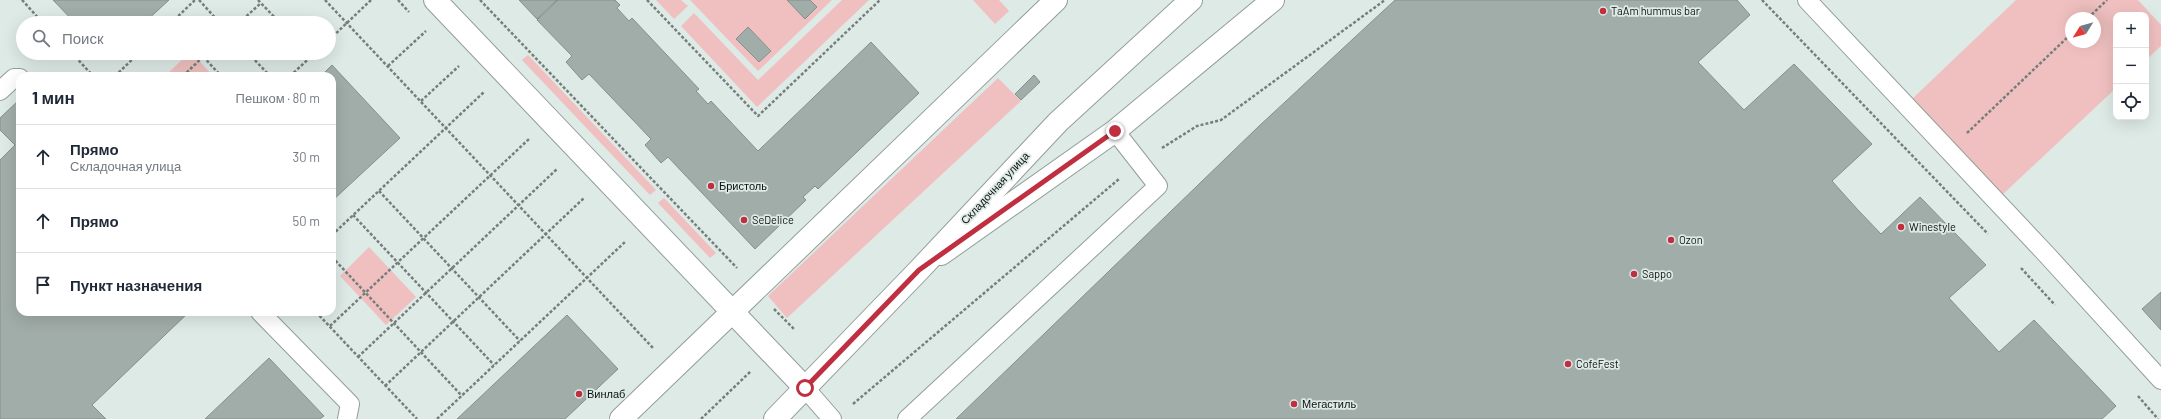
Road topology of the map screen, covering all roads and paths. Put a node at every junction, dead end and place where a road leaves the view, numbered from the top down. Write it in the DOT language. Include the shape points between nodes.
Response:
graph roads {
  1 [pos="22,0"];
  2 [pos="195,0"];
  3 [pos="199,0"];
  4 [pos="325,0"];
  5 [pos="371,0"];
  6 [pos="398,0"];
  7 [pos="435,0"];
  8 [pos="480,0"];
  9 [pos="647,0"];
  10 [pos="880,0"];
  11 [pos="1056,0"];
  12 [pos="1191,0"];
  13 [pos="1273,0"];
  14 [pos="1762,0"];
  15 [pos="1807,0"];
  16 [pos="2107,0"];
  17 [pos="259,1"];
  18 [pos="2094,12"];
  19 [pos="412,15"];
  20 [pos="37,16"];
  21 [pos="178,16"];
  22 [pos="214,16"];
  23 [pos="245,16"];
  24 [pos="273,16"];
  25 [pos="347,23"];
  26 [pos="422,25"];
  27 [pos="427,30"];
  28 [pos="336,33"];
  29 [pos="431,35"];
  30 [pos="2065,40"];
  31 [pos="78,60"];
  32 [pos="132,60"];
  33 [pos="200,60"];
  34 [pos="206,60"];
  35 [pos="255,60"];
  36 [pos="307,60"];
  37 [pos="455,60"];
  38 [pos="460,65"];
  39 [pos="388,66"];
  40 [pos="465,71"];
  41 [pos="89,72"];
  42 [pos="119,72"];
  43 [pos="187,72"];
  44 [pos="218,72"];
  45 [pos="266,72"];
  46 [pos="294,72"];
  47 [pos="16,78"];
  48 [pos="479,86"];
  49 [pos="0,91"];
  50 [pos="484,92"];
  51 [pos="489,97"];
  52 [pos="421,101"];
  53 [pos="446,128"];
  54 [pos="1115,131"];
  55 [pos="524,133"];
  56 [pos="529,138"];
  57 [pos="534,144"];
  58 [pos="1948,150"];
  59 [pos="553,164"];
  60 [pos="1927,170"];
  61 [pos="490,175"];
  62 [pos="379,191"];
  63 [pos="579,192"];
  64 [pos="584,198"];
  65 [pos="589,203"];
  66 [pos="519,206"];
  67 [pos="353,215"];
  68 [pos="336,231"];
  69 [pos="546,234"];
  70 [pos="1990,235"];
  71 [pos="620,236"];
  72 [pos="423,238"];
  73 [pos="626,241"];
  74 [pos="631,247"];
  75 [pos="336,261"];
  76 [pos="397,263"];
  77 [pos="2016,263"];
  78 [pos="452,269"];
  79 [pos="919,270"];
  80 [pos="587,278"];
  81 [pos="756,289"];
  82 [pos="365,293"];
  83 [pos="426,293"];
  84 [pos="479,297"];
  85 [pos="2059,309"];
  86 [pos="733,311"];
  87 [pos="264,316"];
  88 [pos="320,316"];
  89 [pos="453,322"];
  90 [pos="394,323"];
  91 [pos="330,326"];
  92 [pos="795,330"];
  93 [pos="520,341"];
  94 [pos="421,352"];
  95 [pos="772,352"];
  96 [pos="358,357"];
  97 [pos="494,365"];
  98 [pos="673,369"];
  99 [pos="2161,380"];
  100 [pos="385,386"];
  101 [pos="805,388"];
  102 [pos="2133,391"];
  103 [pos="462,396"];
  104 [pos="347,419"];
  105 [pos="417,419"];
  106 [pos="437,419"];
  107 [pos="621,419"];
  108 [pos="701,419"];
  109 [pos="775,419"];
  110 [pos="832,419"];
  111 [pos="907,419"];
  112 [pos="2158,419"];
  1 -- 20 [label="path"];
  2 -- 21 [label="path"];
  3 -- 22 [label="path"];
  4 -- 25 [label="path"];
  5 -- 25 [label="path"];
  6 -- 19 [label="path"];
  7 -- 86 [label="street"];
  8 -- 81 [label="path"];
  9 -- 10 [label="path" via="758,116"];
  11 -- 81 [label="street"];
  12 -- 79 [label="street, Складочная улица" via="1058,122"];
  13 -- 54 [label="street"];
  14 -- 60 [label="path"];
  15 -- 58 [label="lane"];
  16 -- 18 [label="path"];
  17 -- 23 [label="path"];
  17 -- 24 [label="path"];
  25 -- 28 [label="path"];
  25 -- 39 [label="path"];
  26 -- 27 [label="path"];
  27 -- 29 [label="path"];
  27 -- 39 [label="path"];
  30 -- 58 [label="path"];
  31 -- 41 [label="path"];
  32 -- 42 [label="path"];
  33 -- 43 [label="path"];
  34 -- 44 [label="path"];
  35 -- 45 [label="path"];
  36 -- 46 [label="path"];
  37 -- 38 [label="path"];
  38 -- 40 [label="path"];
  38 -- 52 [label="path"];
  39 -- 52 [label="path"];
  47 -- 49 [label="lane"];
  48 -- 50 [label="path"];
  50 -- 51 [label="path"];
  50 -- 53 [label="path"];
  52 -- 53 [label="path"];
  53 -- 61 [label="path"];
  53 -- 62 [label="path"];
  54 -- 79 [label="street"];
  54 -- 111 [label="lane" via="1158,186"];
  55 -- 56 [label="path"];
  56 -- 57 [label="path"];
  56 -- 61 [label="path"];
  58 -- 60 [label="path"];
  58 -- 99 [label="lane"];
  59 -- 66 [label="path" via="557,170"];
  60 -- 70 [label="path"];
  61 -- 66 [label="path"];
  61 -- 72 [label="path"];
  62 -- 67 [label="path"];
  62 -- 72 [label="path"];
  63 -- 64 [label="path"];
  64 -- 65 [label="path"];
  64 -- 69 [label="path"];
  66 -- 69 [label="path"];
  66 -- 78 [label="path"];
  67 -- 68 [label="path"];
  67 -- 76 [label="path"];
  69 -- 80 [label="path"];
  69 -- 84 [label="path"];
  71 -- 73 [label="path"];
  72 -- 76 [label="path"];
  72 -- 78 [label="path"];
  73 -- 74 [label="path"];
  73 -- 80 [label="path"];
  75 -- 82 [label="path"];
  76 -- 82 [label="path"];
  76 -- 83 [label="path"];
  77 -- 85 [label="path"];
  78 -- 83 [label="path"];
  78 -- 84 [label="path"];
  79 -- 101 [label="street, Складочная улица"];
  80 -- 93 [label="path"];
  80 -- 98 [label="path"];
  81 -- 86 [label="street"];
  81 -- 92 [label="path"];
  82 -- 90 [label="path"];
  82 -- 91 [label="path"];
  83 -- 89 [label="path"];
  83 -- 90 [label="path"];
  84 -- 89 [label="path"];
  84 -- 93 [label="path"];
  86 -- 95 [label="street"];
  86 -- 98 [label="street"];
  87 -- 104 [label="lane" via="350,404"];
  88 -- 91 [label="path"];
  89 -- 94 [label="path"];
  89 -- 97 [label="path"];
  90 -- 94 [label="path"];
  90 -- 96 [label="path"];
  91 -- 96 [label="path"];
  93 -- 97 [label="path"];
  94 -- 100 [label="path"];
  94 -- 103 [label="path"];
  95 -- 101 [label="street"];
  95 -- 108 [label="path"];
  96 -- 100 [label="path"];
  97 -- 103 [label="path"];
  98 -- 107 [label="street"];
  100 -- 105 [label="path"];
  101 -- 109 [label="street, Складочная улица"];
  101 -- 110 [label="lane"];
  102 -- 112 [label="path"];
  103 -- 106 [label="path"];
}
